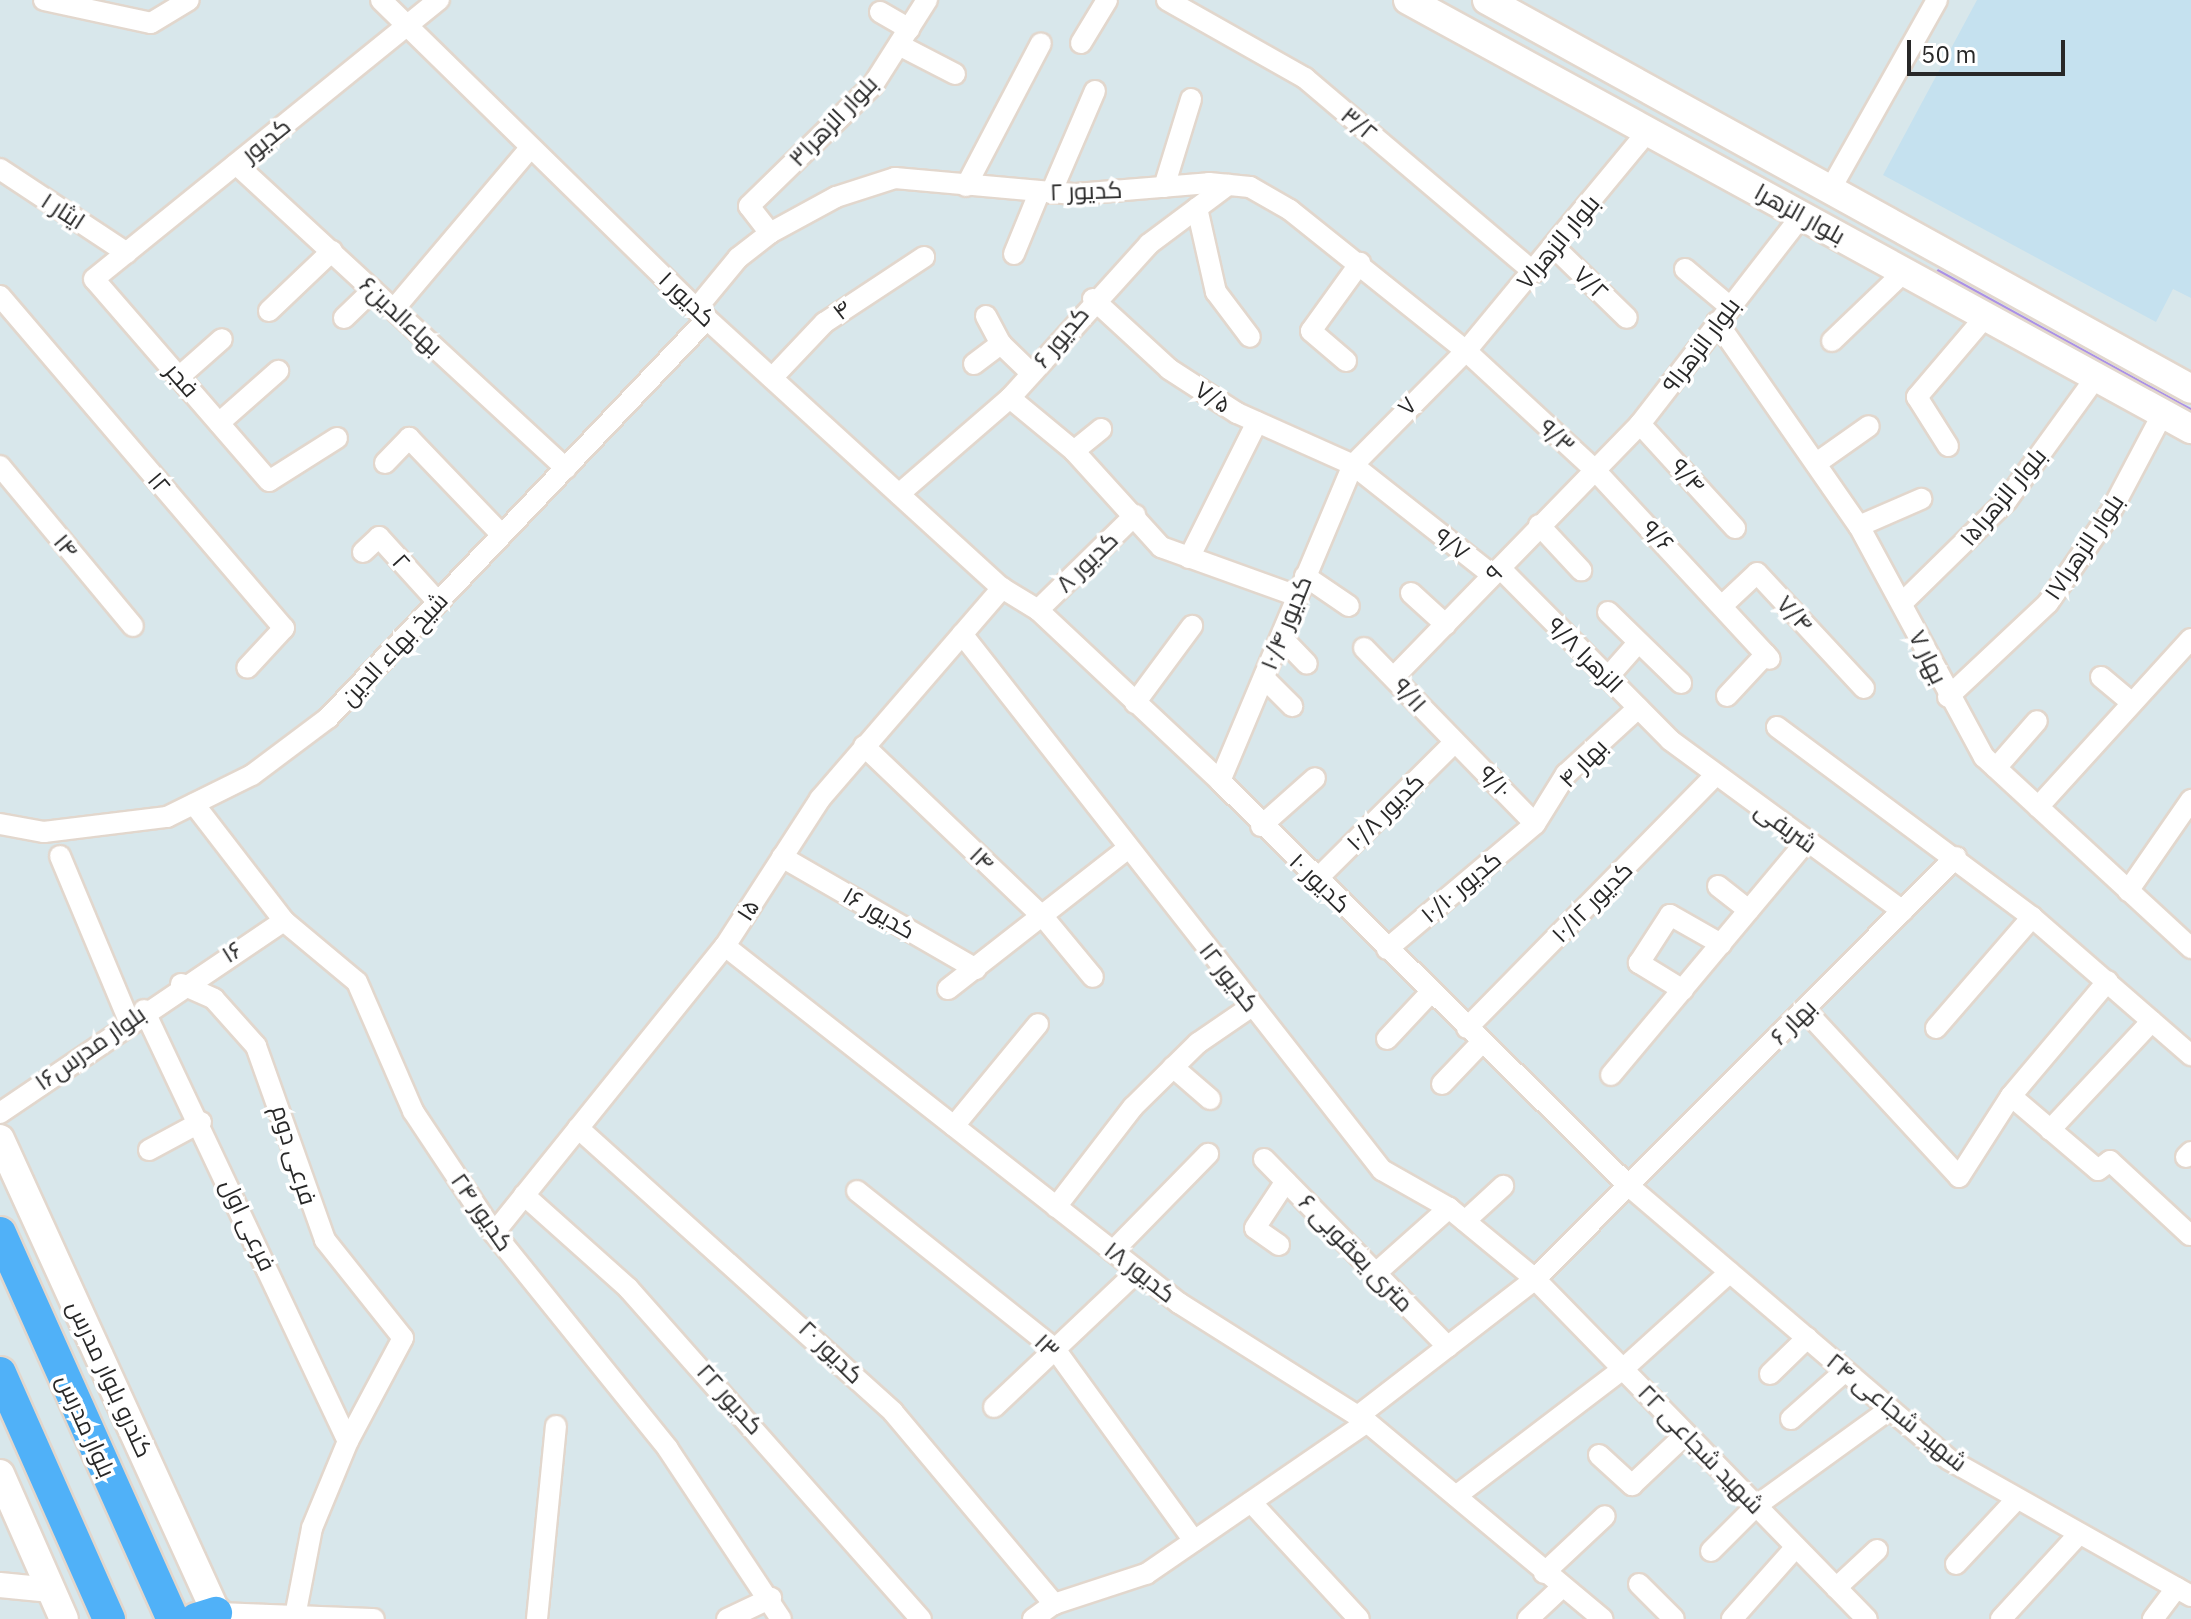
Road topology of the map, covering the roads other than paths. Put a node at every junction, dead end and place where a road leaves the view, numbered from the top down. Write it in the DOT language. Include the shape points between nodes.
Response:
graph roads {
  1 [pos="44,0"];
  2 [pos="189,0"];
  3 [pos="381,0"];
  4 [pos="439,0"];
  5 [pos="927,0"];
  6 [pos="1107,0"];
  7 [pos="1167,0"];
  8 [pos="1408,0"];
  9 [pos="1487,0"];
  10 [pos="1937,0"];
  11 [pos="880,12"];
  12 [pos="405,27"];
  13 [pos="904,37"];
  14 [pos="1041,43"];
  15 [pos="1081,43"];
  16 [pos="955,74"];
  17 [pos="1095,91"];
  18 [pos="1191,99"];
  19 [pos="1648,131"];
  20 [pos="530,148"];
  21 [pos="236,164"];
  22 [pos="0,169"];
  23 [pos="1228,185"];
  24 [pos="966,186"];
  25 [pos="1164,187"];
  26 [pos="1830,190"];
  27 [pos="1045,193"];
  28 [pos="1197,208"];
  29 [pos="1802,215"];
  30 [pos="770,233"];
  31 [pos="1555,248"];
  32 [pos="332,251"];
  33 [pos="1942,252"];
  34 [pos="127,253"];
  35 [pos="1014,254"];
  36 [pos="924,257"];
  37 [pos="1360,263"];
  38 [pos="1685,269"];
  39 [pos="1534,272"];
  40 [pos="1912,277"];
  41 [pos="94,279"];
  42 [pos="373,290"];
  43 [pos="0,296"];
  44 [pos="1093,299"];
  45 [pos="394,309"];
  46 [pos="269,311"];
  47 [pos="702,314"];
  48 [pos="1723,314"];
  49 [pos="986,316"];
  50 [pos="1986,316"];
  51 [pos="344,318"];
  52 [pos="1627,318"];
  53 [pos="1250,337"];
  54 [pos="222,339"];
  55 [pos="1832,341"];
  56 [pos="1001,344"];
  57 [pos="1466,351"];
  58 [pos="1346,361"];
  59 [pos="974,364"];
  60 [pos="278,371"];
  61 [pos="1031,373"];
  62 [pos="179,377"];
  63 [pos="772,378"];
  64 [pos="2093,381"];
  65 [pos="2191,389"];
  66 [pos="1010,398"];
  67 [pos="2163,413"];
  68 [pos="1257,422"];
  69 [pos="219,423"];
  70 [pos="1640,424"];
  71 [pos="1869,426"];
  72 [pos="1101,429"];
  73 [pos="2191,429"];
  74 [pos="337,438"];
  75 [pos="1948,446"];
  76 [pos="1074,451"];
  77 [pos="1818,462"];
  78 [pos="385,463"];
  79 [pos="1353,465"];
  80 [pos="0,466"];
  81 [pos="566,468"];
  82 [pos="1593,468"];
  83 [pos="899,494"];
  84 [pos="1921,499"];
  85 [pos="1135,515"];
  86 [pos="1413,515"];
  87 [pos="1539,525"];
  88 [pos="1859,526"];
  89 [pos="1735,528"];
  90 [pos="502,535"];
  91 [pos="363,552"];
  92 [pos="1189,558"];
  93 [pos="1581,570"];
  94 [pos="1496,571"];
  95 [pos="1301,586"];
  96 [pos="1002,588"];
  97 [pos="1411,593"];
  98 [pos="438,602"];
  99 [pos="1902,603"];
  100 [pos="1724,604"];
  101 [pos="1349,606"];
  102 [pos="1038,610"];
  103 [pos="1608,612"];
  104 [pos="1446,625"];
  105 [pos="133,626"];
  106 [pos="1192,626"];
  107 [pos="962,634"];
  108 [pos="1281,637"];
  109 [pos="2191,639"];
  110 [pos="1637,644"];
  111 [pos="1364,648"];
  112 [pos="1307,664"];
  113 [pos="247,668"];
  114 [pos="1394,677"];
  115 [pos="2101,677"];
  116 [pos="1264,678"];
  117 [pos="1607,678"];
  118 [pos="1681,683"];
  119 [pos="1864,688"];
  120 [pos="1727,696"];
  121 [pos="1948,697"];
  122 [pos="1135,703"];
  123 [pos="2132,703"];
  124 [pos="1292,706"];
  125 [pos="1638,708"];
  126 [pos="2037,721"];
  127 [pos="1777,727"];
  128 [pos="1670,740"];
  129 [pos="1453,744"];
  130 [pos="864,746"];
  131 [pos="1996,768"];
  132 [pos="1716,775"];
  133 [pos="1315,778"];
  134 [pos="1220,781"];
  135 [pos="194,804"];
  136 [pos="2038,807"];
  137 [pos="2187,814"];
  138 [pos="0,824"];
  139 [pos="1535,824"];
  140 [pos="1261,826"];
  141 [pos="1806,842"];
  142 [pos="1127,849"];
  143 [pos="60,856"];
  144 [pos="782,857"];
  145 [pos="1956,857"];
  146 [pos="1317,879"];
  147 [pos="1718,886"];
  148 [pos="2128,891"];
  149 [pos="1749,910"];
  150 [pos="1903,911"];
  151 [pos="2032,917"];
  152 [pos="1045,919"];
  153 [pos="284,921"];
  154 [pos="1721,944"];
  155 [pos="725,946"];
  156 [pos="2191,948"];
  157 [pos="1387,949"];
  158 [pos="976,969"];
  159 [pos="1093,977"];
  160 [pos="2108,981"];
  161 [pos="181,984"];
  162 [pos="948,989"];
  163 [pos="1683,990"];
  164 [pos="1431,992"];
  165 [pos="1252,1006"];
  166 [pos="1805,1010"];
  167 [pos="137,1015"];
  168 [pos="2152,1021"];
  169 [pos="1038,1024"];
  170 [pos="1936,1028"];
  171 [pos="1474,1035"];
  172 [pos="1387,1039"];
  173 [pos="2191,1055"];
  174 [pos="1173,1067"];
  175 [pos="1611,1075"];
  176 [pos="1442,1084"];
  177 [pos="2011,1096"];
  178 [pos="1210,1099"];
  179 [pos="0,1113"];
  180 [pos="201,1122"];
  181 [pos="954,1126"];
  182 [pos="578,1128"];
  183 [pos="2050,1130"];
  184 [pos="0,1139"];
  185 [pos="149,1150"];
  186 [pos="1208,1154"];
  187 [pos="1264,1159"];
  188 [pos="1286,1181"];
  189 [pos="1503,1186"];
  190 [pos="1630,1187"];
  191 [pos="857,1191"];
  192 [pos="524,1195"];
  193 [pos="1056,1207"];
  194 [pos="1457,1214"];
  195 [pos="0,1233"];
  196 [pos="494,1233"];
  197 [pos="2191,1235"];
  198 [pos="1279,1245"];
  199 [pos="1113,1251"];
  200 [pos="1138,1271"];
  201 [pos="1730,1272"];
  202 [pos="1376,1273"];
  203 [pos="1535,1279"];
  204 [pos="1807,1338"];
  205 [pos="1448,1347"];
  206 [pos="1055,1349"];
  207 [pos="1623,1369"];
  208 [pos="1845,1371"];
  209 [pos="0,1373"];
  210 [pos="1770,1374"];
  211 [pos="994,1407"];
  212 [pos="1890,1409"];
  213 [pos="1362,1419"];
  214 [pos="1791,1419"];
  215 [pos="556,1426"];
  216 [pos="1686,1434"];
  217 [pos="348,1441"];
  218 [pos="1599,1455"];
  219 [pos="0,1474"];
  220 [pos="1456,1496"];
  221 [pos="2015,1501"];
  222 [pos="1251,1502"];
  223 [pos="1756,1506"];
  224 [pos="1605,1516"];
  225 [pos="2078,1535"];
  226 [pos="1194,1541"];
  227 [pos="1796,1547"];
  228 [pos="1877,1550"];
  229 [pos="1711,1551"];
  230 [pos="1956,1564"];
  231 [pos="1544,1573"];
  232 [pos="1639,1584"];
  233 [pos="0,1585"];
  234 [pos="1561,1588"];
  235 [pos="1836,1588"];
  236 [pos="51,1590"];
  237 [pos="2184,1592"];
  238 [pos="771,1598"];
  239 [pos="1054,1604"];
  240 [pos="296,1611"];
  241 [pos="1855,1615"];
  242 [pos="210,1617"];
  243 [pos="64,1619"];
  244 [pos="109,1619"];
  245 [pos="173,1619"];
  246 [pos="374,1619"];
  247 [pos="537,1619"];
  248 [pos="727,1619"];
  249 [pos="781,1619"];
  250 [pos="921,1619"];
  251 [pos="1033,1619"];
  252 [pos="1359,1619"];
  253 [pos="1528,1619"];
  254 [pos="1603,1619"];
  255 [pos="1674,1619"];
  256 [pos="1732,1619"];
  257 [pos="2001,1619"];
  258 [pos="2153,1619"];
  1 -- 2 [label="street" via="151,23"];
  3 -- 12 [label="street, کدیور ۱"];
  4 -- 12 [label="street, کدیور"];
  5 -- 13 [label="street, بلوار الزهرا۳"];
  6 -- 15 [label="street"];
  7 -- 39 [label="street, ۳/۲" via="1305,78"];
  8 -- 19 [label="main road, بلوار الزهرا"];
  9 -- 26 [label="main road, بلوار الزهرا"];
  10 -- 26 [label="street"];
  11 -- 13 [label="street"];
  12 -- 20 [label="street, کدیور ۱"];
  12 -- 21 [label="street, کدیور"];
  13 -- 16 [label="street"];
  13 -- 30 [label="street, بلوار الزهرا۳" via="873,85 749,206"];
  14 -- 24 [label="street"];
  17 -- 27 [label="street"];
  18 -- 25 [label="street"];
  19 -- 29 [label="main road, بلوار الزهرا"];
  19 -- 31 [label="street, بلوار الزهرا۷"];
  20 -- 45 [label="street"];
  20 -- 47 [label="street, کدیور ۱"];
  21 -- 32 [label="street, ۶بهاءالدين"];
  21 -- 34 [label="street, کدیور"];
  22 -- 34 [label="street, ایثار ۱"];
  23 -- 25 [label="street, ۲ کدیور"];
  23 -- 28 [label="street, کدیور ۶"];
  23 -- 37 [label="street, ۲ کدیور" via="1250,187 1290,210"];
  24 -- 27 [label="street, ۲ کدیور"];
  24 -- 30 [label="street, ۲ کدیور" via="895,178 836,197"];
  25 -- 27 [label="street, ۲ کدیور"];
  26 -- 33 [label="main road, بلوار الزهرا"];
  27 -- 35 [label="street"];
  28 -- 44 [label="street, کدیور ۶"];
  28 -- 53 [label="street" via="1216,292"];
  29 -- 40 [label="main road, بلوار الزهرا"];
  29 -- 48 [label="street, بلوار الزهرا۹"];
  30 -- 47 [label="street, ۲ کدیور" via="738,258"];
  31 -- 39 [label="street, بلوار الزهرا۷"];
  31 -- 52 [label="street, ۷/۲"];
  32 -- 42 [label="street, ۶بهاءالدين"];
  32 -- 46 [label="street"];
  33 -- 40 [label="main road"];
  33 -- 65 [label="main road, بلوار الزهرا"];
  34 -- 41 [label="street, کدیور"];
  36 -- 63 [label="street, ۴" via="824,323"];
  37 -- 57 [label="street, ۲ کدیور"];
  37 -- 58 [label="street" via="1311,331"];
  38 -- 48 [label="street, بهار ۷"];
  39 -- 57 [label="street, بلوار الزهرا۷"];
  40 -- 50 [label="main road, بلوار الزهرا"];
  40 -- 55 [label="street"];
  41 -- 62 [label="street, فجر"];
  42 -- 45 [label="street, ۶بهاءالدين"];
  42 -- 51 [label="street"];
  43 -- 113 [label="street, ۱۲" via="284,628"];
  44 -- 61 [label="street, کدیور ۶"];
  44 -- 68 [label="street, ۷/۵" via="1169,369"];
  45 -- 81 [label="street, ۶بهاءالدين"];
  47 -- 63 [label="street, کدیور ۱"];
  47 -- 81 [label="street, شیخ بهاء الدین"];
  48 -- 70 [label="street, بلوار الزهرا۹"];
  48 -- 77 [label="street, بهار ۷"];
  49 -- 56 [label="street"];
  50 -- 64 [label="main road, بلوار الزهرا"];
  50 -- 75 [label="street" via="1917,397"];
  54 -- 62 [label="street"];
  56 -- 59 [label="street"];
  56 -- 61 [label="street"];
  57 -- 79 [label="street, ۷"];
  57 -- 82 [label="street, ۹/۳"];
  60 -- 69 [label="street"];
  61 -- 66 [label="street, کدیور ۶"];
  62 -- 69 [label="street, فجر"];
  63 -- 83 [label="street, کدیور ۱"];
  64 -- 67 [label="main road, بلوار الزهرا"];
  64 -- 99 [label="street, بلوار الزهرا۱۵" via="2007,500"];
  66 -- 76 [label="street"];
  66 -- 83 [label="street, کدیور ۶"];
  67 -- 73 [label="main road, بلوار الزهرا"];
  67 -- 121 [label="street, بلوار الزهرا۱۷" via="2109,515 2048,603"];
  68 -- 79 [label="street, ۷/۵"];
  68 -- 92 [label="street"];
  69 -- 74 [label="street, فجر" via="269,481"];
  70 -- 82 [label="street, بلوار الزهرا۹"];
  70 -- 89 [label="street, ۹/۴"];
  71 -- 77 [label="street"];
  72 -- 76 [label="street"];
  76 -- 85 [label="street"];
  77 -- 88 [label="street, بهار ۷"];
  78 -- 90 [label="street" via="409,438"];
  79 -- 86 [label="street, ۷/۵"];
  79 -- 95 [label="street, کدیور ۱۰/۴"];
  80 -- 105 [label="street, ۱۴"];
  81 -- 90 [label="street, شیخ بهاء الدین"];
  82 -- 87 [label="street, ۹"];
  82 -- 100 [label="street, ۹/۶"];
  83 -- 96 [label="street, کدیور ۱"];
  84 -- 88 [label="street"];
  85 -- 92 [label="street" via="1161,547"];
  85 -- 102 [label="street, کدیور ۸"];
  86 -- 94 [label="street, ۹/۷"];
  87 -- 93 [label="street"];
  87 -- 94 [label="street, ۹"];
  88 -- 99 [label="street, بهار ۷"];
  90 -- 98 [label="street, شیخ بهاء الدین"];
  91 -- 98 [label="street, ۲" via="379,537"];
  92 -- 95 [label="street"];
  94 -- 104 [label="street, ۹"];
  94 -- 117 [label="street, الزهرا ۹/۸"];
  95 -- 101 [label="street"];
  95 -- 108 [label="street, کدیور ۱۰/۴"];
  96 -- 102 [label="street, کدیور ۱۰"];
  96 -- 107 [label="street, ۱۵"];
  97 -- 104 [label="street"];
  98 -- 135 [label="street, شیخ بهاء الدین" via="328,718 252,775"];
  99 -- 121 [label="street, بهار ۷"];
  100 -- 119 [label="street, ۷/۴" via="1757,573"];
  100 -- 120 [label="street, ۹/۶" via="1768,656"];
  102 -- 122 [label="street, کدیور ۱۰"];
  103 -- 110 [label="street"];
  104 -- 114 [label="street, ۹"];
  106 -- 122 [label="street"];
  107 -- 130 [label="street, ۱۵"];
  107 -- 142 [label="street, کدیور ۱۲"];
  108 -- 112 [label="street"];
  108 -- 116 [label="street, کدیور ۱۰/۴"];
  109 -- 123 [label="street"];
  110 -- 117 [label="street"];
  110 -- 118 [label="street"];
  111 -- 114 [label="street, ۹/۱۱"];
  114 -- 129 [label="street, ۹/۱۱"];
  115 -- 123 [label="street"];
  116 -- 124 [label="street"];
  116 -- 134 [label="street, کدیور ۱۰/۴"];
  117 -- 125 [label="street, الزهرا ۹/۸"];
  121 -- 131 [label="street, بهار ۷"];
  122 -- 134 [label="street, کدیور ۱۰"];
  123 -- 136 [label="street"];
  125 -- 128 [label="street, الزهرا ۹/۸"];
  125 -- 139 [label="street, بهار ۴" via="1566,774"];
  126 -- 131 [label="street"];
  127 -- 145 [label="street"];
  128 -- 132 [label="street, شریفی"];
  129 -- 139 [label="street, ۹/۱۰"];
  129 -- 146 [label="street, کدیور ۱۰/۸"];
  130 -- 144 [label="street, ۱۵"];
  130 -- 152 [label="street, ۱۴"];
  131 -- 136 [label="street, بهار ۷"];
  132 -- 141 [label="street, شریفی"];
  132 -- 171 [label="street, کدیور ۱۰/۱۲"];
  133 -- 140 [label="street"];
  134 -- 140 [label="street, کدیور ۱۰"];
  135 -- 138 [label="street, شیخ بهاء الدین" via="167,817 94,830 44,832"];
  135 -- 153 [label="street, کدیور ۲۴"];
  136 -- 148 [label="street, بهار ۷"];
  137 -- 148 [label="street"];
  139 -- 157 [label="street, کدیور ۱۰/۱۰"];
  140 -- 146 [label="street, کدیور ۱۰"];
  141 -- 149 [label="street"];
  141 -- 150 [label="street, شریفی"];
  142 -- 152 [label="street"];
  142 -- 165 [label="street, کدیور ۱۲"];
  143 -- 167 [label="street, فرعی اول"];
  144 -- 155 [label="street, ۱۵"];
  144 -- 158 [label="street, کدیور ۱۶"];
  145 -- 150 [label="street, بهار ۶"];
  145 -- 151 [label="street"];
  146 -- 157 [label="street, کدیور ۱۰"];
  147 -- 149 [label="street"];
  148 -- 156 [label="street, بهار ۷"];
  149 -- 154 [label="street"];
  150 -- 166 [label="street, بهار ۶"];
  151 -- 160 [label="street"];
  151 -- 170 [label="street"];
  152 -- 158 [label="street"];
  152 -- 159 [label="street, ۱۴"];
  153 -- 161 [label="street, ۱۶"];
  153 -- 196 [label="street, کدیور ۲۴" via="357,982 413,1111"];
  154 -- 163 [label="street"];
  154 -- 163 [label="street" via="1670,915 1639,963"];
  155 -- 181 [label="street, کدیور ۱۸"];
  155 -- 182 [label="street, ۱۵"];
  157 -- 164 [label="street, کدیور ۱۰"];
  158 -- 162 [label="street"];
  160 -- 168 [label="street"];
  160 -- 177 [label="street"];
  161 -- 167 [label="street, بلوار مدرس۱۶"];
  161 -- 217 [label="street, فرعی دوم" via="214,999 256,1046 319,1229 403,1338"];
  163 -- 175 [label="street"];
  164 -- 171 [label="street, کدیور ۱۰"];
  164 -- 172 [label="street"];
  165 -- 174 [label="street"];
  165 -- 194 [label="street, کدیور ۱۲" via="1382,1170"];
  166 -- 177 [label="street" via="1959,1177"];
  166 -- 190 [label="street, بهار ۶"];
  167 -- 179 [label="street, بلوار مدرس۱۶"];
  167 -- 180 [label="street, فرعی اول"];
  168 -- 173 [label="street"];
  168 -- 183 [label="street"];
  169 -- 181 [label="street"];
  171 -- 176 [label="street, کدیور ۱۰/۱۲"];
  171 -- 190 [label="street, کدیور ۱۰"];
  174 -- 178 [label="street"];
  174 -- 193 [label="street"];
  177 -- 183 [label="street"];
  180 -- 185 [label="street"];
  180 -- 217 [label="street, فرعی اول"];
  181 -- 193 [label="street, کدیور ۱۸"];
  182 -- 192 [label="street, ۱۵"];
  182 -- 239 [label="street, کدیور ۲۰" via="781,1304 893,1412"];
  183 -- 197 [label="street" via="2098,1170 2110,1161"];
  184 -- 242 [label="main road, کندرو بلوار مدرس"];
  186 -- 199 [label="street"];
  187 -- 188 [label="street, ۶ متری یعقوبی"];
  188 -- 198 [label="street" via="1255,1228"];
  188 -- 202 [label="street, ۶ متری یعقوبی"];
  189 -- 194 [label="street"];
  190 -- 201 [label="street, شهید شجاعی ۲۴"];
  190 -- 203 [label="street, بهار ۶"];
  191 -- 206 [label="street, ۱۳"];
  192 -- 196 [label="street, ۱۵"];
  192 -- 250 [label="street, کدیور ۲۲" via="660,1322"];
  193 -- 199 [label="street, کدیور ۱۸"];
  194 -- 202 [label="street"];
  194 -- 203 [label="street, کدیور ۱۲"];
  195 -- 245 [label="main road, بلوار مدرس"];
  196 -- 238 [label="street, کدیور ۲۴" via="668,1449"];
  199 -- 200 [label="street, کدیور ۱۸"];
  200 -- 206 [label="street"];
  200 -- 213 [label="street, کدیور ۱۸"];
  201 -- 204 [label="street, شهید شجاعی ۲۴"];
  201 -- 207 [label="street"];
  202 -- 205 [label="street, ۶ متری یعقوبی"];
  203 -- 205 [label="street, بهار ۶"];
  203 -- 207 [label="street, شهید شجاعی ۲۲"];
  204 -- 208 [label="street, شهید شجاعی ۲۴"];
  204 -- 210 [label="street"];
  205 -- 213 [label="street, بهار ۶"];
  206 -- 211 [label="street"];
  206 -- 226 [label="street, ۱۳"];
  207 -- 216 [label="street, شهید شجاعی ۲۲"];
  207 -- 220 [label="street"];
  208 -- 212 [label="street, شهید شجاعی ۲۴"];
  208 -- 214 [label="street"];
  209 -- 244 [label="main road"];
  212 -- 221 [label="street, شهید شجاعی ۲۴" via="1948,1459"];
  212 -- 223 [label="street"];
  213 -- 220 [label="street, کدیور ۱۸"];
  213 -- 222 [label="street, بهار ۶"];
  215 -- 247 [label="street"];
  216 -- 218 [label="street" via="1632,1485"];
  216 -- 223 [label="street, شهید شجاعی ۲۲"];
  217 -- 240 [label="street" via="312,1528"];
  219 -- 236 [label="main road"];
  220 -- 231 [label="street, کدیور ۱۸"];
  221 -- 225 [label="street, شهید شجاعی ۲۴"];
  221 -- 230 [label="street"];
  222 -- 226 [label="street, بهار ۶"];
  222 -- 252 [label="street"];
  223 -- 227 [label="street, شهید شجاعی ۲۲"];
  223 -- 229 [label="street"];
  224 -- 231 [label="street"];
  225 -- 237 [label="street, شهید شجاعی ۲۴"];
  225 -- 257 [label="street"];
  226 -- 239 [label="street, بهار ۶" via="1146,1574"];
  227 -- 235 [label="street, شهید شجاعی ۲۲"];
  227 -- 256 [label="street"];
  228 -- 235 [label="street"];
  231 -- 234 [label="street, کدیور ۱۸"];
  232 -- 255 [label="street"];
  233 -- 236 [label="street"];
  234 -- 253 [label="street"];
  234 -- 254 [label="street, کدیور ۱۸"];
  235 -- 241 [label="street, شهید شجاعی ۲۲"];
  236 -- 243 [label="main road"];
  237 -- 258 [label="street"];
  238 -- 248 [label="street"];
  238 -- 249 [label="street, کدیور ۲۴"];
  239 -- 251 [label="street, بهار ۶"];
  240 -- 242 [label="street"];
  240 -- 246 [label="street"];
}
